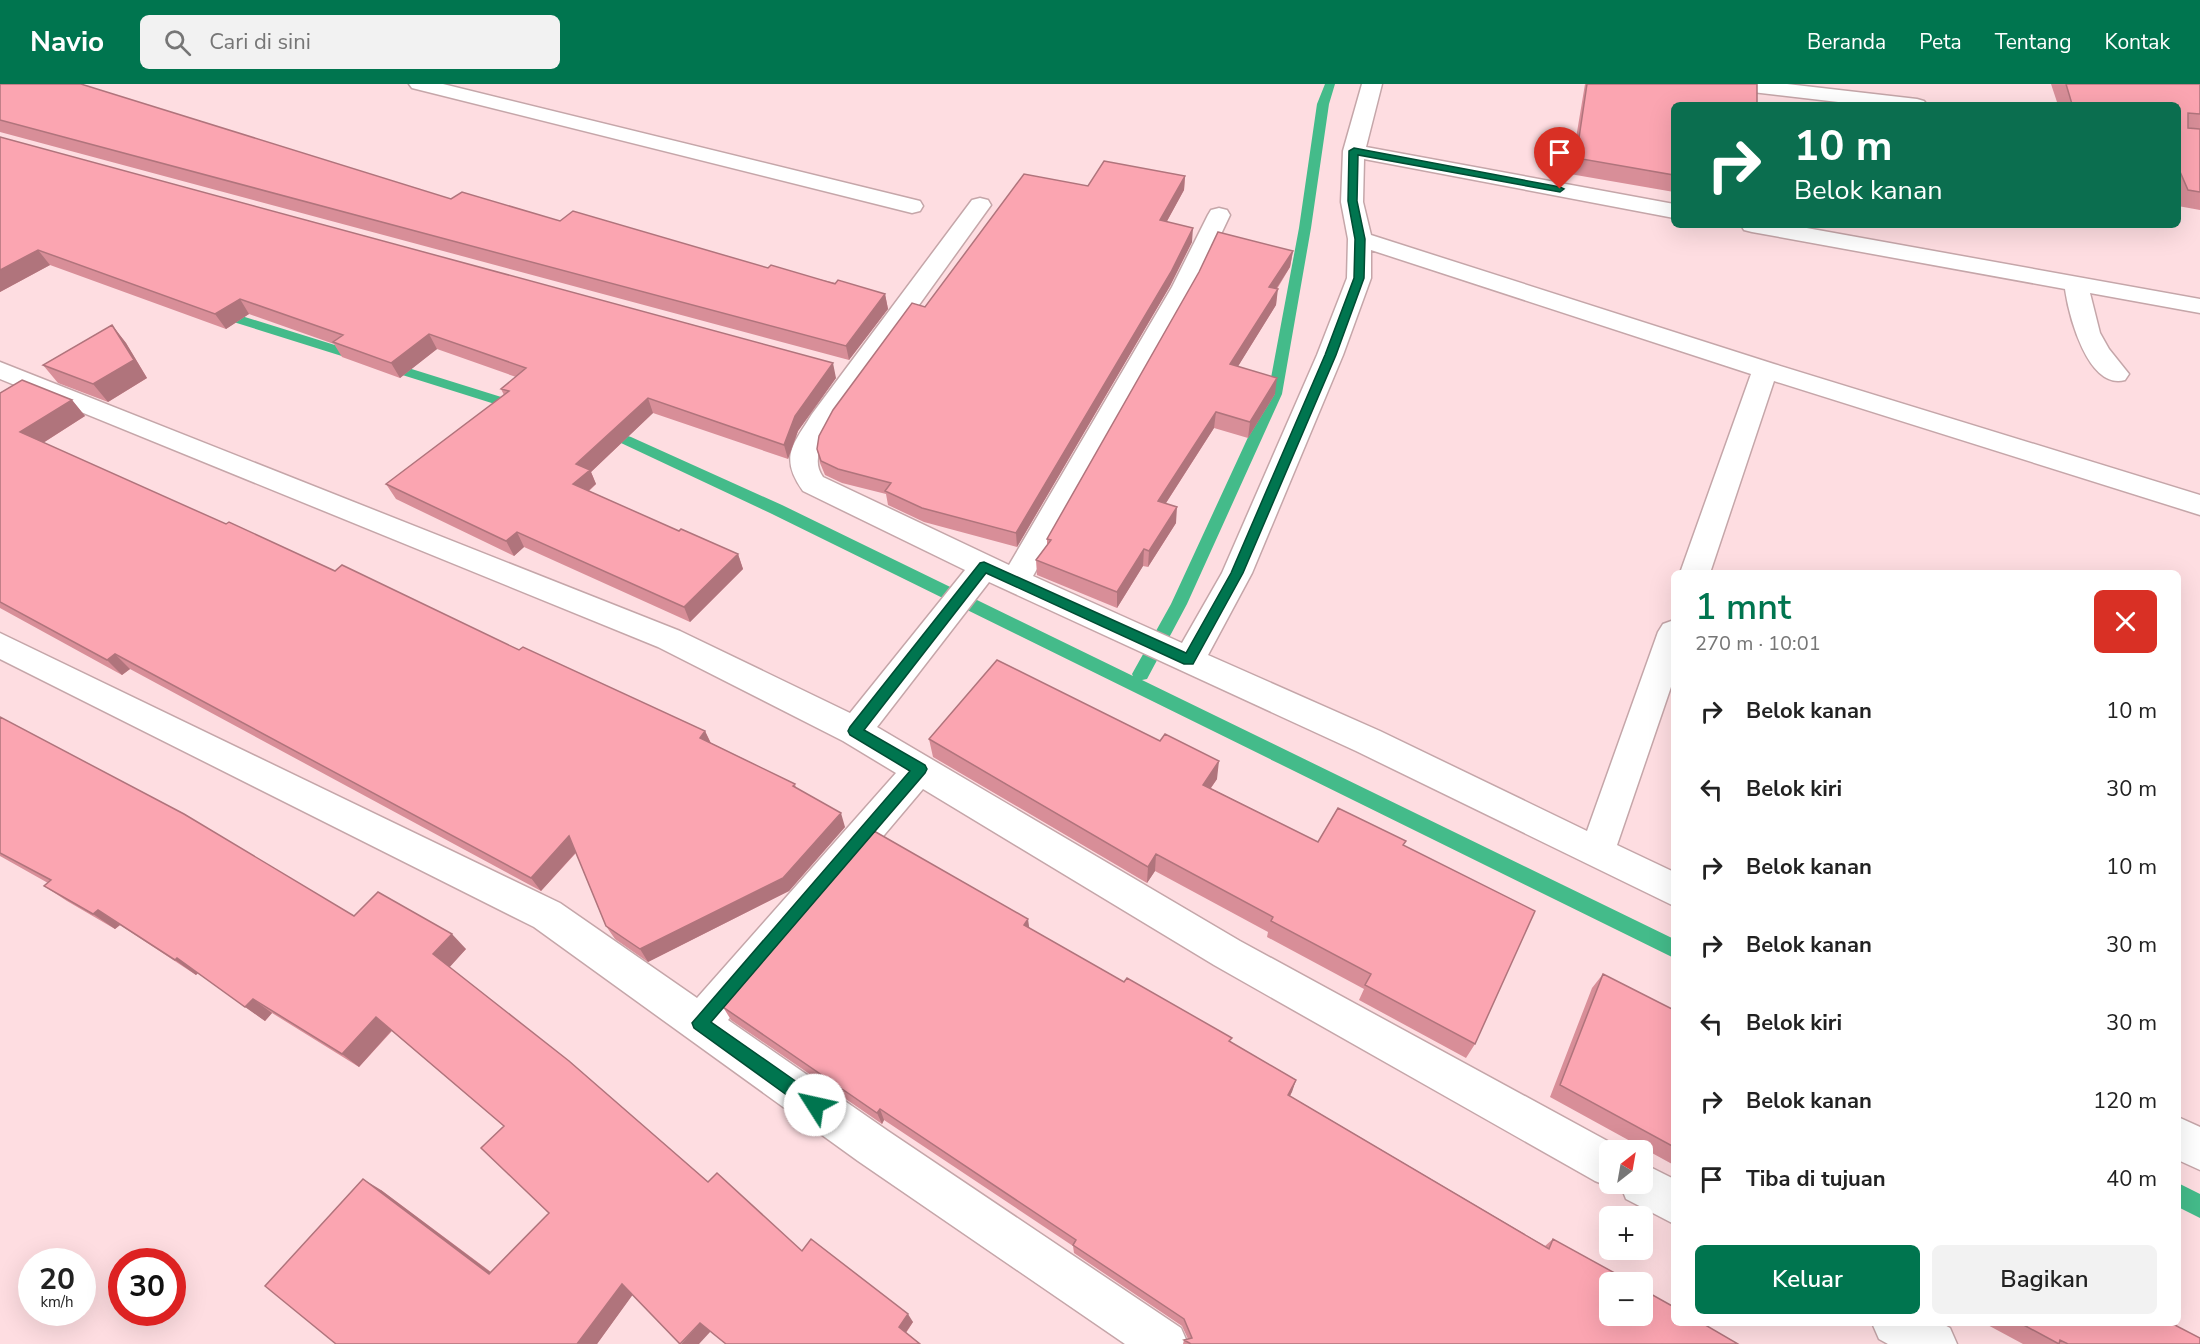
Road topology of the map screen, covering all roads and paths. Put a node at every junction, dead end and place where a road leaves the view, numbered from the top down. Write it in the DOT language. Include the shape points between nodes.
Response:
graph roads {
  1 [pos="419,84"];
  2 [pos="1372,84"];
  3 [pos="1736,84"];
  4 [pos="1891,102"];
  5 [pos="1354,151"];
  6 [pos="980,205"];
  7 [pos="912,206"];
  8 [pos="1671,209"];
  9 [pos="1219,215"];
  10 [pos="1768,228"];
  11 [pos="1360,239"];
  12 [pos="2077,285"];
  13 [pos="2200,306"];
  14 [pos="0,370"];
  15 [pos="1766,370"];
  16 [pos="2116,374"];
  17 [pos="2200,505"];
  18 [pos="984,567"];
  19 [pos="1696,570"];
  20 [pos="1015,581"];
  21 [pos="1671,641"];
  22 [pos="0,645"];
  23 [pos="1189,660"];
  24 [pos="855,731"];
  25 [pos="920,769"];
  26 [pos="1597,852"];
  27 [pos="1671,889"];
  28 [pos="700,1023"];
  29 [pos="2181,1140"];
  30 [pos="2200,1149"];
  31 [pos="1599,1160"];
  32 [pos="1653,1191"];
  33 [pos="1671,1200"];
  34 [pos="1901,1326"];
  35 [pos="1165,1344"];
  36 [pos="1934,1344"];
  1 -- 7 [label="street"];
  2 -- 5 [label="street"];
  3 -- 4 [label="street"];
  5 -- 8 [label="street"];
  5 -- 11 [label="street" via="1352,201"];
  6 -- 18 [label="street" via="845,370 804,454 804,474 813,484"];
  9 -- 20 [label="street" via="1184,287"];
  10 -- 12 [label="street"];
  11 -- 15 [label="street"];
  11 -- 23 [label="street" via="1359,278 1330,355 1237,573"];
  12 -- 13 [label="street"];
  12 -- 16 [label="street" via="2081,319 2099,356"];
  14 -- 24 [label="street" via="669,639"];
  15 -- 17 [label="street"];
  15 -- 19 [label="street"];
  18 -- 20 [label="street"];
  18 -- 24 [label="street"];
  20 -- 23 [label="street"];
  21 -- 26 [label="street"];
  22 -- 28 [label="street" via="547,915"];
  23 -- 26 [label="street"];
  24 -- 25 [label="street"];
  25 -- 28 [label="street"];
  25 -- 31 [label="street" via="1227,953"];
  26 -- 27 [label="street"];
  28 -- 35 [label="street"];
  29 -- 30 [label="street"];
  32 -- 33 [label="street"];
  34 -- 36 [label="street"];
}
